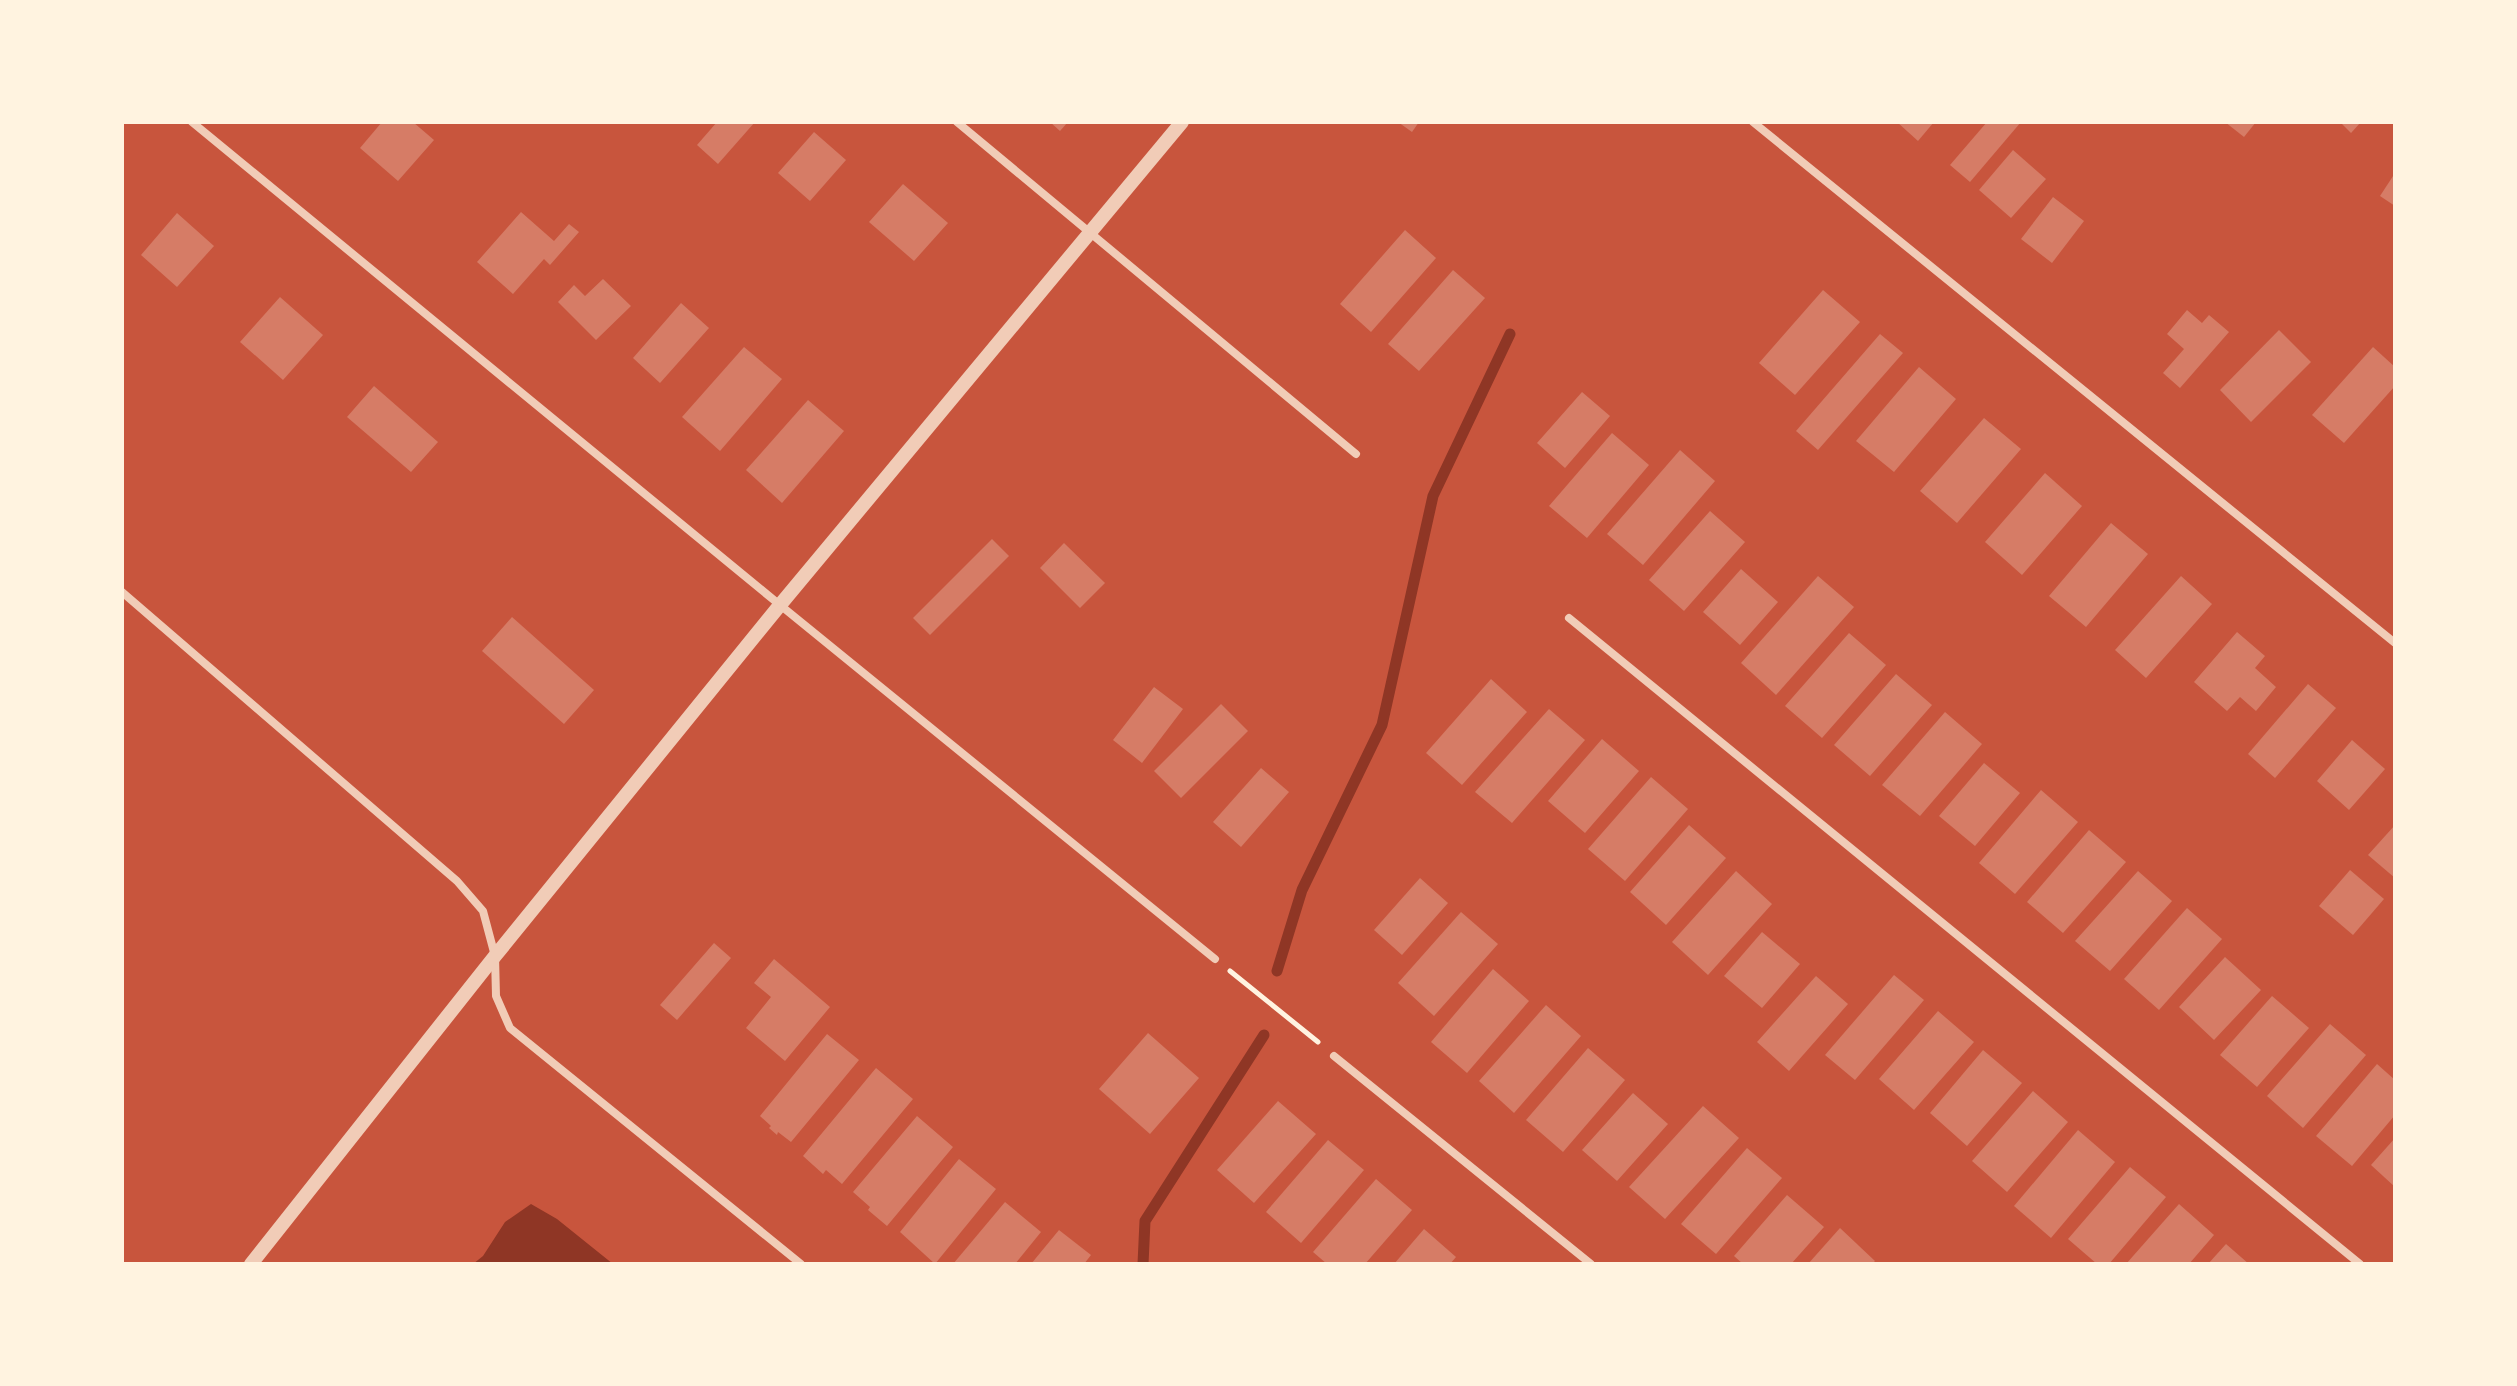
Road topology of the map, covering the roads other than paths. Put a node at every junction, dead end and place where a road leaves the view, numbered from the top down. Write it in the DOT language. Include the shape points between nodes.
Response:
graph roads {
  1 [pos="192,122"];
  2 [pos="957,122"];
  3 [pos="1182,122"];
  4 [pos="1753,122"];
  5 [pos="1091,233"];
  6 [pos="1356,454"];
  7 [pos="122,592"];
  8 [pos="780,605"];
  9 [pos="1569,618"];
  10 [pos="2395,643"];
  11 [pos="495,956"];
  12 [pos="1215,959"];
  13 [pos="1334,1056"];
  14 [pos="251,1264"];
  15 [pos="801,1264"];
  16 [pos="1591,1264"];
  17 [pos="2360,1264"];
  1 -- 8 [label="street"];
  2 -- 5 [label="street"];
  3 -- 5 [label="street"];
  4 -- 10 [label="street"];
  5 -- 6 [label="street"];
  5 -- 8 [label="street"];
  7 -- 11 [label="street" via="457,881 483,911"];
  8 -- 11 [label="street"];
  8 -- 12 [label="street"];
  9 -- 17 [label="street"];
  11 -- 14 [label="street"];
  11 -- 15 [label="street" via="496,996 510,1028"];
  13 -- 16 [label="street"];
}
